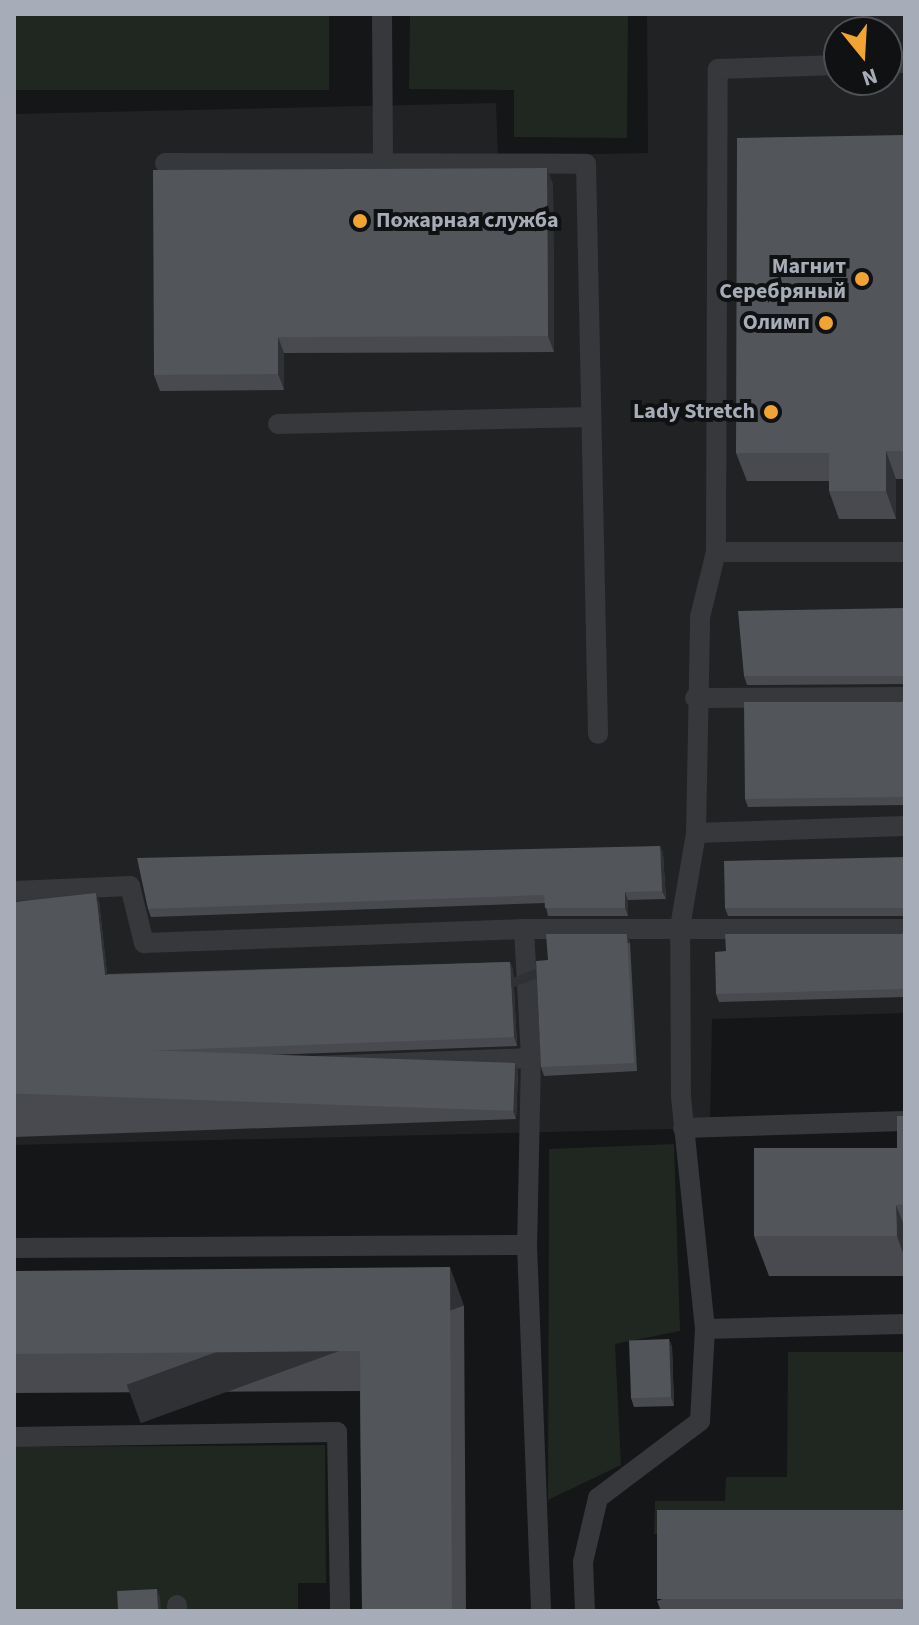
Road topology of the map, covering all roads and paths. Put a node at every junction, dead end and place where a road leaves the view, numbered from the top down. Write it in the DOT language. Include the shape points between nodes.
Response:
graph roads {
  1 [pos="382,14"];
  2 [pos="823,66"];
  3 [pos="165,163"];
  4 [pos="383,164"];
  5 [pos="591,417"];
  6 [pos="278,424"];
  7 [pos="716,552"];
  8 [pos="905,552"];
  9 [pos="905,697"];
  10 [pos="695,698"];
  11 [pos="598,734"];
  12 [pos="905,826"];
  13 [pos="696,833"];
  14 [pos="14,891"];
  15 [pos="680,927"];
  16 [pos="524,929"];
  17 [pos="905,929"];
  18 [pos="531,1058"];
  19 [pos="14,1077"];
  20 [pos="905,1121"];
  21 [pos="683,1128"];
  22 [pos="527,1245"];
  23 [pos="14,1248"];
  24 [pos="905,1324"];
  25 [pos="705,1329"];
  26 [pos="14,1437"];
  27 [pos="340,1611"];
  28 [pos="541,1611"];
  29 [pos="585,1611"];
  1 -- 4 [label="lane"];
  2 -- 7 [label="lane" via="718,69"];
  3 -- 4 [label="lane"];
  4 -- 5 [label="lane" via="586,164"];
  5 -- 6 [label="lane"];
  5 -- 11 [label="lane"];
  7 -- 8 [label="lane"];
  7 -- 10 [label="lane" via="700,617"];
  9 -- 10 [label="lane"];
  10 -- 13 [label="lane"];
  12 -- 13 [label="lane"];
  13 -- 15 [label="lane"];
  14 -- 16 [label="lane" via="130,886 144,943"];
  15 -- 16 [label="lane"];
  15 -- 17 [label="lane"];
  15 -- 21 [label="lane"];
  16 -- 18 [label="lane"];
  18 -- 19 [label="lane"];
  18 -- 22 [label="lane"];
  20 -- 21 [label="lane"];
  21 -- 25 [label="lane"];
  22 -- 23 [label="lane"];
  22 -- 28 [label="lane"];
  24 -- 25 [label="lane"];
  25 -- 29 [label="lane" via="700,1421 598,1498 583,1562"];
  26 -- 27 [label="lane" via="337,1432"];
}
